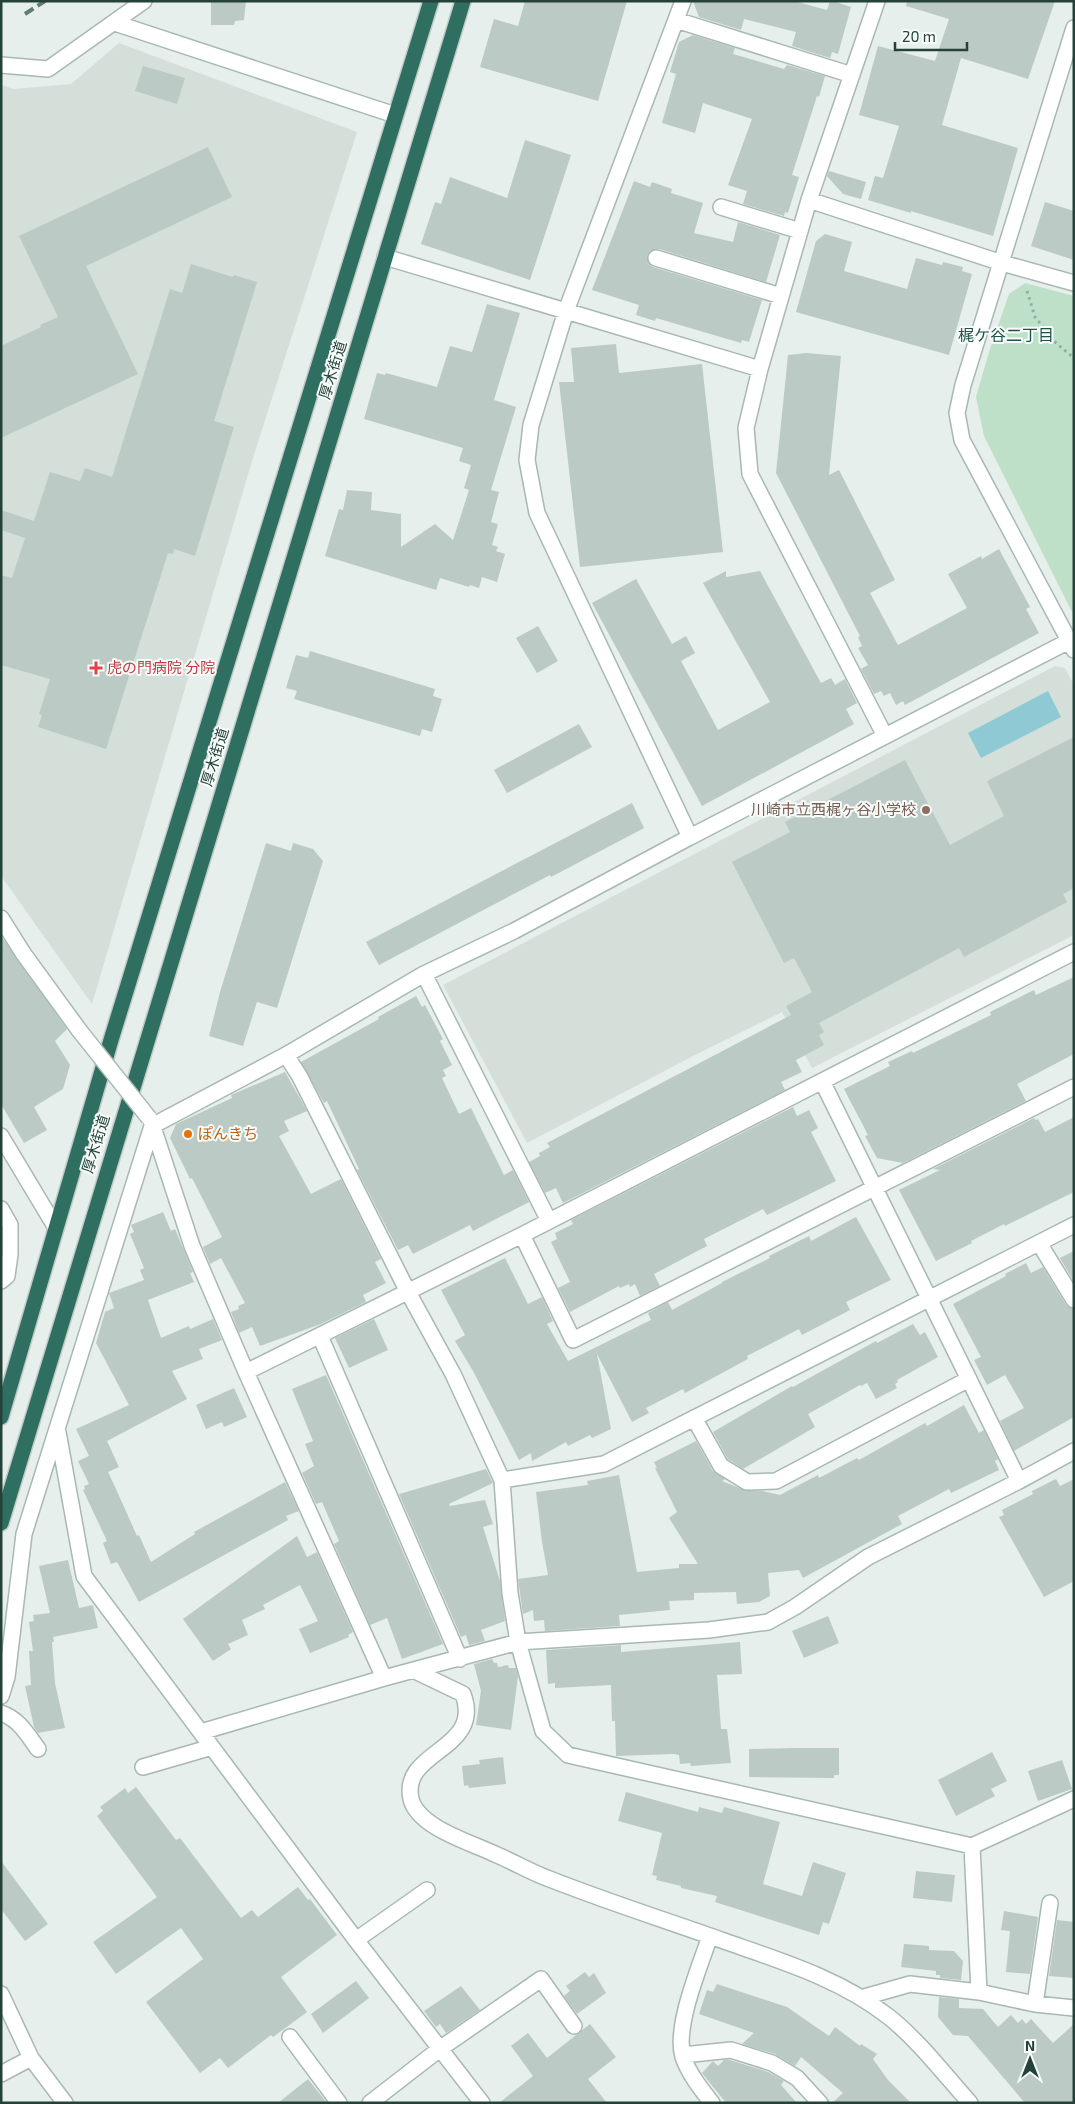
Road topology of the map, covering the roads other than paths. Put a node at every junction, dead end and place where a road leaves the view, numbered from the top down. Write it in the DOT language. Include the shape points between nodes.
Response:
graph roads {
  1 [pos="144,1"];
  2 [pos="431,1"];
  3 [pos="683,1"];
  4 [pos="877,1"];
  5 [pos="462,4"];
  6 [pos="676,20"];
  7 [pos="115,23"];
  8 [pos="1074,28"];
  9 [pos="1,65"];
  10 [pos="852,75"];
  11 [pos="395,115"];
  12 [pos="809,200"];
  13 [pos="721,207"];
  14 [pos="800,231"];
  15 [pos="385,257"];
  16 [pos="656,258"];
  17 [pos="1002,263"];
  18 [pos="1074,283"];
  19 [pos="781,296"];
  20 [pos="566,311"];
  21 [pos="760,369"];
  22 [pos="1071,646"];
  23 [pos="885,736"];
  24 [pos="690,837"];
  25 [pos="1,918"];
  26 [pos="1074,952"];
  27 [pos="424,974"];
  28 [pos="286,1055"];
  29 [pos="822,1081"];
  30 [pos="1074,1087"];
  31 [pos="151,1122"];
  32 [pos="1,1136"];
  33 [pos="875,1188"];
  34 [pos="1,1209"];
  35 [pos="549,1221"];
  36 [pos="1074,1225"];
  37 [pos="56,1228"];
  38 [pos="522,1234"];
  39 [pos="1039,1243"];
  40 [pos="1,1281"];
  41 [pos="408,1292"];
  42 [pos="929,1298"];
  43 [pos="1074,1300"];
  44 [pos="320,1336"];
  45 [pos="246,1372"];
  46 [pos="969,1379"];
  47 [pos="2,1412"];
  48 [pos="694,1418"];
  49 [pos="57,1428"];
  50 [pos="1074,1451"];
  51 [pos="502,1480"];
  52 [pos="1019,1481"];
  53 [pos="1,1523"];
  54 [pos="518,1642"];
  55 [pos="460,1659"];
  56 [pos="415,1671"];
  57 [pos="384,1678"];
  58 [pos="1,1696"];
  59 [pos="1,1713"];
  60 [pos="201,1732"];
  61 [pos="212,1747"];
  62 [pos="38,1749"];
  63 [pos="143,1767"];
  64 [pos="1074,1799"];
  65 [pos="972,1846"];
  66 [pos="427,1890"];
  67 [pos="1050,1903"];
  68 [pos="710,1936"];
  69 [pos="356,1940"];
  70 [pos="979,1992"];
  71 [pos="1,1994"];
  72 [pos="861,1998"];
  73 [pos="1035,2004"];
  74 [pos="1074,2008"];
  75 [pos="574,2026"];
  76 [pos="290,2036"];
  77 [pos="441,2048"];
  78 [pos="683,2055"];
  79 [pos="32,2058"];
  80 [pos="1,2074"];
  81 [pos="64,2103"];
  82 [pos="339,2103"];
  83 [pos="370,2103"];
  84 [pos="482,2103"];
  85 [pos="712,2103"];
  86 [pos="820,2103"];
  87 [pos="970,2103"];
  1 -- 7 [label="street"];
  2 -- 11 [label="highway, 厚木街道"];
  3 -- 6 [label="street"];
  4 -- 10 [label="street"];
  5 -- 15 [label="highway, 厚木街道"];
  6 -- 10 [label="street"];
  6 -- 20 [label="street"];
  7 -- 9 [label="street" via="48,70"];
  7 -- 11 [label="street"];
  8 -- 17 [label="street"];
  10 -- 12 [label="street"];
  11 -- 37 [label="highway, 厚木街道"];
  12 -- 14 [label="street"];
  12 -- 17 [label="street"];
  13 -- 14 [label="street"];
  14 -- 19 [label="street"];
  15 -- 20 [label="street"];
  15 -- 53 [label="highway, 厚木街道"];
  16 -- 19 [label="street"];
  17 -- 18 [label="street"];
  17 -- 22 [label="street" via="963,385 957,413 960,431"];
  19 -- 21 [label="street"];
  20 -- 21 [label="street"];
  20 -- 24 [label="street" via="531,424 527,460 537,513"];
  21 -- 23 [label="street" via="746,428 750,474"];
  22 -- 23 [label="street"];
  23 -- 24 [label="street"];
  24 -- 27 [label="street" via="514,931"];
  25 -- 31 [label="street, bridge" via="79,1030"];
  26 -- 29 [label="street"];
  27 -- 28 [label="street"];
  27 -- 35 [label="street"];
  28 -- 31 [label="street"];
  28 -- 41 [label="street" via="300,1076"];
  29 -- 33 [label="street"];
  29 -- 35 [label="street"];
  30 -- 33 [label="street"];
  31 -- 45 [label="street" via="192,1246"];
  31 -- 49 [label="street"];
  32 -- 37 [label="street"];
  33 -- 38 [label="street" via="573,1340"];
  33 -- 42 [label="street"];
  34 -- 40 [label="street" via="10,1224 7,1276"];
  35 -- 38 [label="street"];
  36 -- 39 [label="street"];
  37 -- 47 [label="highway, 厚木街道"];
  38 -- 41 [label="street"];
  39 -- 42 [label="street"];
  39 -- 43 [label="street"];
  41 -- 44 [label="street"];
  41 -- 51 [label="street" via="453,1374"];
  42 -- 46 [label="street"];
  42 -- 48 [label="street"];
  44 -- 45 [label="street"];
  44 -- 55 [label="street"];
  45 -- 57 [label="street"];
  46 -- 48 [label="street" via="776,1481 746,1482 721,1466"];
  46 -- 52 [label="street"];
  48 -- 51 [label="street" via="604,1464"];
  49 -- 58 [label="street" via="24,1534 7,1677"];
  49 -- 60 [label="street" via="84,1576"];
  50 -- 52 [label="street"];
  51 -- 54 [label="street" via="510,1593"];
  52 -- 54 [label="street" via="868,1556 768,1622 709,1630"];
  54 -- 55 [label="street"];
  54 -- 65 [label="street" via="543,1731 568,1755"];
  55 -- 56 [label="street"];
  56 -- 57 [label="street"];
  56 -- 68 [label="street" via="463,1694 468,1707 462,1731 420,1766 411,1784 411,1800 423,1819 545,1878"];
  57 -- 60 [label="street"];
  59 -- 62 [label="street" via="21,1725"];
  60 -- 61 [label="street"];
  61 -- 63 [label="street"];
  61 -- 69 [label="street"];
  64 -- 65 [label="street"];
  65 -- 70 [label="street"];
  66 -- 69 [label="street"];
  67 -- 73 [label="street"];
  68 -- 72 [label="street" via="791,1964 838,1984"];
  68 -- 78 [label="street" via="682,2024"];
  69 -- 77 [label="street"];
  70 -- 72 [label="street" via="910,1984"];
  70 -- 73 [label="street"];
  71 -- 79 [label="street"];
  72 -- 87 [label="street" via="890,2018"];
  73 -- 74 [label="street"];
  75 -- 77 [label="street" via="541,1980"];
  76 -- 82 [label="street"];
  77 -- 83 [label="street"];
  77 -- 84 [label="street"];
  78 -- 85 [label="street" via="695,2081"];
  78 -- 86 [label="street" via="730,2050 772,2063 797,2078"];
  79 -- 80 [label="street"];
  79 -- 81 [label="street"];
}
